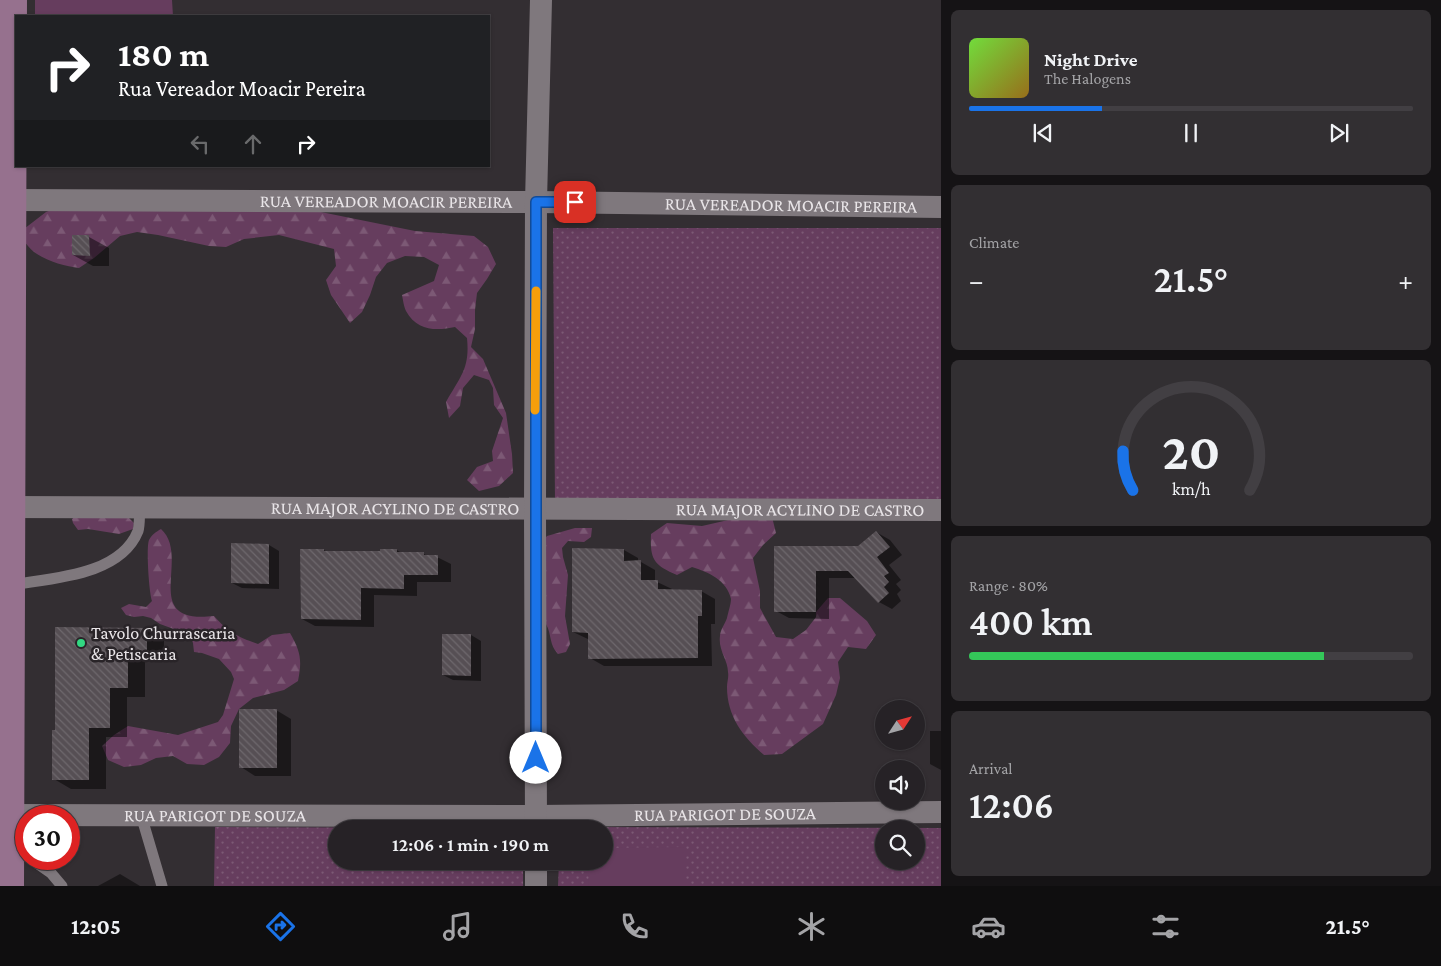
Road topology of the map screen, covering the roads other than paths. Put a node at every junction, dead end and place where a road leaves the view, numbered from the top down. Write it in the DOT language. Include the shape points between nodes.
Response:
graph roads {
  1 [pos="13,0"];
  2 [pos="541,0"];
  3 [pos="11,200"];
  4 [pos="536,202"];
  5 [pos="941,207"];
  6 [pos="6,507"];
  7 [pos="140,508"];
  8 [pos="535,510"];
  9 [pos="941,510"];
  10 [pos="12,585"];
  11 [pos="941,812"];
  12 [pos="6,815"];
  13 [pos="141,815"];
  14 [pos="423,820"];
  15 [pos="536,820"];
  16 [pos="613,820"];
  17 [pos="15,835"];
  18 [pos="16,870"];
  19 [pos="47,870"];
  20 [pos="536,870"];
  21 [pos="10,886"];
  22 [pos="62,886"];
  23 [pos="162,886"];
  24 [pos="536,886"];
  1 -- 3 [label="main road"];
  2 -- 4 [label="street"];
  3 -- 4 [label="street, RUA VEREADOR MOACIR PEREIRA"];
  3 -- 6 [label="main road"];
  4 -- 5 [label="street, RUA VEREADOR MOACIR PEREIRA"];
  4 -- 8 [label="street"];
  6 -- 7 [label="street, RUA MAJOR ACYLINO DE CASTRO"];
  6 -- 10 [label="main road"];
  7 -- 8 [label="street, RUA MAJOR ACYLINO DE CASTRO"];
  7 -- 10 [label="lane" via="138,530 128,548 112,562 91,571"];
  8 -- 9 [label="street, RUA MAJOR ACYLINO DE CASTRO"];
  8 -- 15 [label="street"];
  10 -- 12 [label="main road"];
  11 -- 16 [label="street, RUA PARIGOT DE SOUZA"];
  12 -- 13 [label="street, RUA PARIGOT DE SOUZA"];
  12 -- 17 [label="main road"];
  13 -- 14 [label="street, RUA PARIGOT DE SOUZA"];
  13 -- 23 [label="lane"];
  18 -- 21 [label="main road"];
  19 -- 22 [label="lane"];
  20 -- 24 [label="street"];
}
